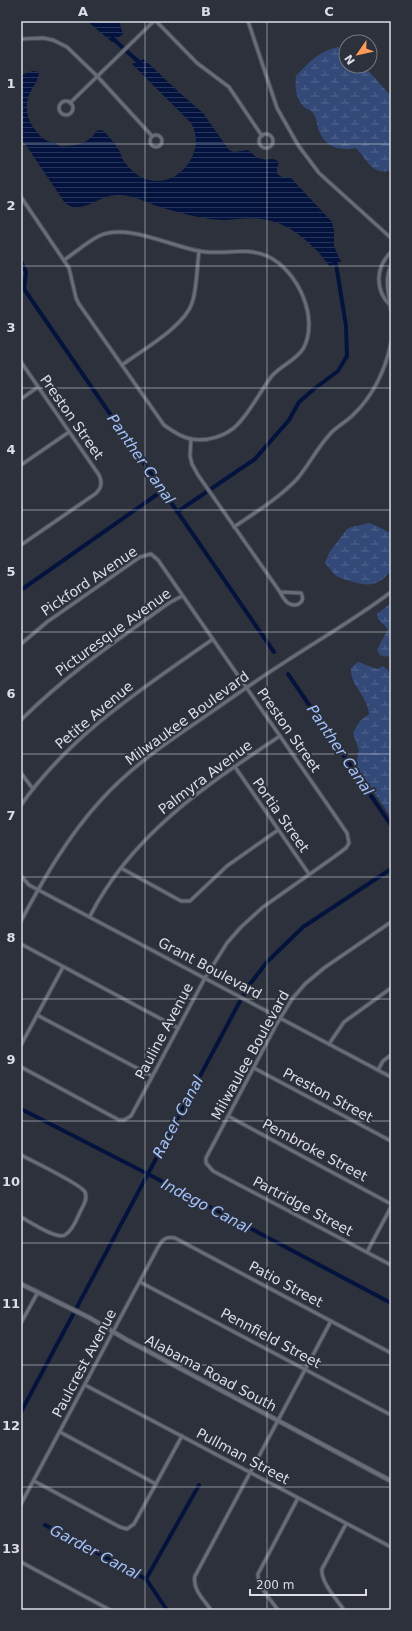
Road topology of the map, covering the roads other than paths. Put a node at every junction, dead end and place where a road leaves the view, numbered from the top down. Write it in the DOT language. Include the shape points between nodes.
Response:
graph roads {
  1 [pos="155,21"];
  2 [pos="248,21"];
  3 [pos="21,39"];
  4 [pos="97,76"];
  5 [pos="70,103"];
  6 [pos="152,136"];
  7 [pos="262,136"];
  8 [pos="21,197"];
  9 [pos="391,238"];
  10 [pos="199,251"];
  11 [pos="391,252"];
  12 [pos="64,260"];
  13 [pos="391,266"];
  14 [pos="380,271"];
  15 [pos="388,274"];
  16 [pos="390,305"];
  17 [pos="391,310"];
  18 [pos="391,343"];
  19 [pos="21,362"];
  20 [pos="122,365"];
  21 [pos="38,387"];
  22 [pos="21,399"];
  23 [pos="69,432"];
  24 [pos="191,439"];
  25 [pos="21,465"];
  26 [pos="234,527"];
  27 [pos="21,545"];
  28 [pos="151,554"];
  29 [pos="280,592"];
  30 [pos="391,592"];
  31 [pos="182,596"];
  32 [pos="213,640"];
  33 [pos="21,644"];
  34 [pos="246,688"];
  35 [pos="21,720"];
  36 [pos="280,736"];
  37 [pos="235,767"];
  38 [pos="21,773"];
  39 [pos="33,789"];
  40 [pos="21,805"];
  41 [pos="278,830"];
  42 [pos="349,843"];
  43 [pos="121,868"];
  44 [pos="309,874"];
  45 [pos="21,876"];
  46 [pos="38,889"];
  47 [pos="90,916"];
  48 [pos="21,921"];
  49 [pos="391,922"];
  50 [pos="21,944"];
  51 [pos="63,967"];
  52 [pos="205,978"];
  53 [pos="391,988"];
  54 [pos="37,1015"];
  55 [pos="280,1018"];
  56 [pos="178,1028"];
  57 [pos="329,1044"];
  58 [pos="21,1045"];
  59 [pos="391,1055"];
  60 [pos="21,1067"];
  61 [pos="254,1068"];
  62 [pos="378,1070"];
  63 [pos="152,1076"];
  64 [pos="391,1077"];
  65 [pos="228,1116"];
  66 [pos="391,1141"];
  67 [pos="21,1155"];
  68 [pos="206,1164"];
  69 [pos="391,1204"];
  70 [pos="391,1207"];
  71 [pos="21,1217"];
  72 [pos="170,1236"];
  73 [pos="368,1252"];
  74 [pos="391,1265"];
  75 [pos="140,1282"];
  76 [pos="21,1284"];
  77 [pos="38,1292"];
  78 [pos="331,1321"];
  79 [pos="21,1323"];
  80 [pos="113,1332"];
  81 [pos="391,1353"];
  82 [pos="305,1369"];
  83 [pos="85,1385"];
  84 [pos="391,1415"];
  85 [pos="278,1420"];
  86 [pos="60,1432"];
  87 [pos="182,1436"];
  88 [pos="250,1472"];
  89 [pos="34,1481"];
  90 [pos="391,1481"];
  91 [pos="156,1484"];
  92 [pos="298,1498"];
  93 [pos="21,1504"];
  94 [pos="346,1524"];
  95 [pos="391,1547"];
  96 [pos="21,1562"];
  97 [pos="110,1610"];
  98 [pos="211,1610"];
  99 [pos="278,1610"];
  100 [pos="344,1610"];
  1 -- 4 [label="street"];
  1 -- 7 [label="street" via="197,63 229,87"];
  2 -- 9 [label="street" via="277,108 298,145 319,173"];
  3 -- 4 [label="street" via="43,38 60,43"];
  4 -- 5 [label="street"];
  4 -- 6 [label="street"];
  5 -- 5 [label="street" via="61,103 61,113 67,115 71,112"];
  6 -- 6 [label="street" via="161,136 160,145 156,147 151,144"];
  7 -- 7 [label="street" via="259,142 261,146 271,146 272,138 268,135"];
  8 -- 12 [label="street"];
  10 -- 12 [label="street" via="120,231 98,237"];
  10 -- 20 [label="street" via="192,303 185,316 177,326"];
  10 -- 24 [label="street" via="246,251 275,260 289,272 300,289 308,329 299,354 272,376 233,428 216,437"];
  11 -- 14 [label="street"];
  12 -- 20 [label="street" via="69,268 76,298"];
  13 -- 15 [label="street"];
  14 -- 15 [label="street"];
  14 -- 16 [label="street" via="380,292"];
  15 -- 16 [label="street" via="386,285"];
  16 -- 17 [label="street"];
  18 -- 26 [label="street" via="384,370 369,398 330,434 290,486"];
  19 -- 21 [label="street, Preston Street"];
  20 -- 24 [label="street" via="164,425"];
  21 -- 22 [label="street"];
  21 -- 23 [label="street, Preston Street"];
  23 -- 25 [label="street"];
  23 -- 27 [label="street, Preston Street" via="99,476 101,486 95,494"];
  24 -- 26 [label="street" via="192,464"];
  26 -- 29 [label="street"];
  28 -- 31 [label="street, Preston Street" via="158,560"];
  28 -- 33 [label="street, Pickford Avenue" via="140,557 47,622"];
  29 -- 29 [label="street" via="289,603 295,605 303,600 301,593"];
  30 -- 34 [label="street, Milwaukee Boulevard"];
  31 -- 32 [label="street, Preston Street"];
  31 -- 35 [label="street, Picturesque Avenue" via="91,658"];
  32 -- 34 [label="street, Preston Street"];
  32 -- 39 [label="street, Petite Avenue" via="108,714 72,745"];
  34 -- 36 [label="street, Preston Street"];
  34 -- 46 [label="street, Milwaukee Boulevard" via="164,744 120,780 76,830"];
  36 -- 37 [label="street, Palmyra Avenue"];
  36 -- 42 [label="street, Preston Street" via="347,833"];
  37 -- 41 [label="street, Portia Street"];
  37 -- 43 [label="street, Palmyra Avenue" via="168,817 144,840"];
  38 -- 39 [label="street"];
  39 -- 40 [label="street, Petite Avenue"];
  41 -- 43 [label="street" via="227,866 190,901 181,901"];
  41 -- 44 [label="street, Portia Street"];
  42 -- 44 [label="street, Pauline Avenue" via="342,851"];
  43 -- 47 [label="street, Palmyra Avenue"];
  44 -- 52 [label="street, Pauline Avenue" via="246,922 228,943"];
  45 -- 46 [label="street, Grant Boulevard"];
  46 -- 47 [label="street, Grant Boulevard"];
  46 -- 48 [label="street, Milwaukee Boulevard"];
  47 -- 52 [label="street, Grant Boulevard"];
  49 -- 55 [label="street, Milwaulee Boulevard" via="310,979 292,999"];
  50 -- 51 [label="street"];
  51 -- 54 [label="street"];
  51 -- 56 [label="street"];
  52 -- 55 [label="street, Grant Boulevard"];
  52 -- 56 [label="street, Pauline Avenue"];
  53 -- 57 [label="street" via="344,1022"];
  54 -- 58 [label="street"];
  54 -- 63 [label="street"];
  55 -- 57 [label="street, Grant Boulevard"];
  55 -- 61 [label="street, Milwaulee Boulevard"];
  56 -- 63 [label="street, Pauline Avenue"];
  57 -- 62 [label="street, Grant Boulevard"];
  59 -- 62 [label="street" via="383,1061"];
  60 -- 63 [label="street, Pauline Avenue" via="109,1115 124,1120 131,1116"];
  61 -- 65 [label="street, Milwaulee Boulevard"];
  61 -- 66 [label="street, Preston Street"];
  62 -- 64 [label="street, Grant Boulevard"];
  65 -- 68 [label="street, Milwaulee Boulevard" via="206,1158"];
  65 -- 69 [label="street, Pembroke Street"];
  67 -- 71 [label="street" via="77,1185 85,1192 86,1198 72,1227 64,1236 52,1234"];
  68 -- 73 [label="street, Partridge Street" via="214,1171"];
  70 -- 73 [label="street"];
  72 -- 75 [label="street, Paulcrest Avenue" via="161,1241"];
  72 -- 78 [label="street, Patio Street"];
  73 -- 74 [label="street, Partridge Street"];
  75 -- 80 [label="street, Paulcrest Avenue"];
  75 -- 82 [label="street, Pennfield Street"];
  76 -- 77 [label="street, Alabama Road South"];
  77 -- 79 [label="street"];
  77 -- 80 [label="street, Alabama Road South"];
  78 -- 81 [label="street, Patio Street"];
  78 -- 82 [label="street"];
  80 -- 83 [label="street, Paulcrest Avenue"];
  80 -- 85 [label="street, Alabama Road South"];
  82 -- 84 [label="street, Pennfield Street"];
  82 -- 85 [label="street"];
  83 -- 86 [label="street, Paulcrest Avenue"];
  83 -- 87 [label="street, Pullman Street"];
  85 -- 88 [label="street"];
  85 -- 90 [label="street, Alabama Road South"];
  86 -- 89 [label="street, Paulcrest Avenue"];
  86 -- 91 [label="street"];
  87 -- 88 [label="street, Pullman Street"];
  87 -- 91 [label="street"];
  88 -- 92 [label="street, Pullman Street"];
  88 -- 98 [label="street" via="194,1582"];
  89 -- 91 [label="street" via="127,1529 134,1524"];
  89 -- 93 [label="street, Paulcrest Avenue"];
  92 -- 94 [label="street, Pullman Street"];
  92 -- 99 [label="street" via="262,1566 258,1579"];
  94 -- 95 [label="street, Pullman Street"];
  94 -- 100 [label="street" via="321,1574"];
  96 -- 97 [label="street"];
}
